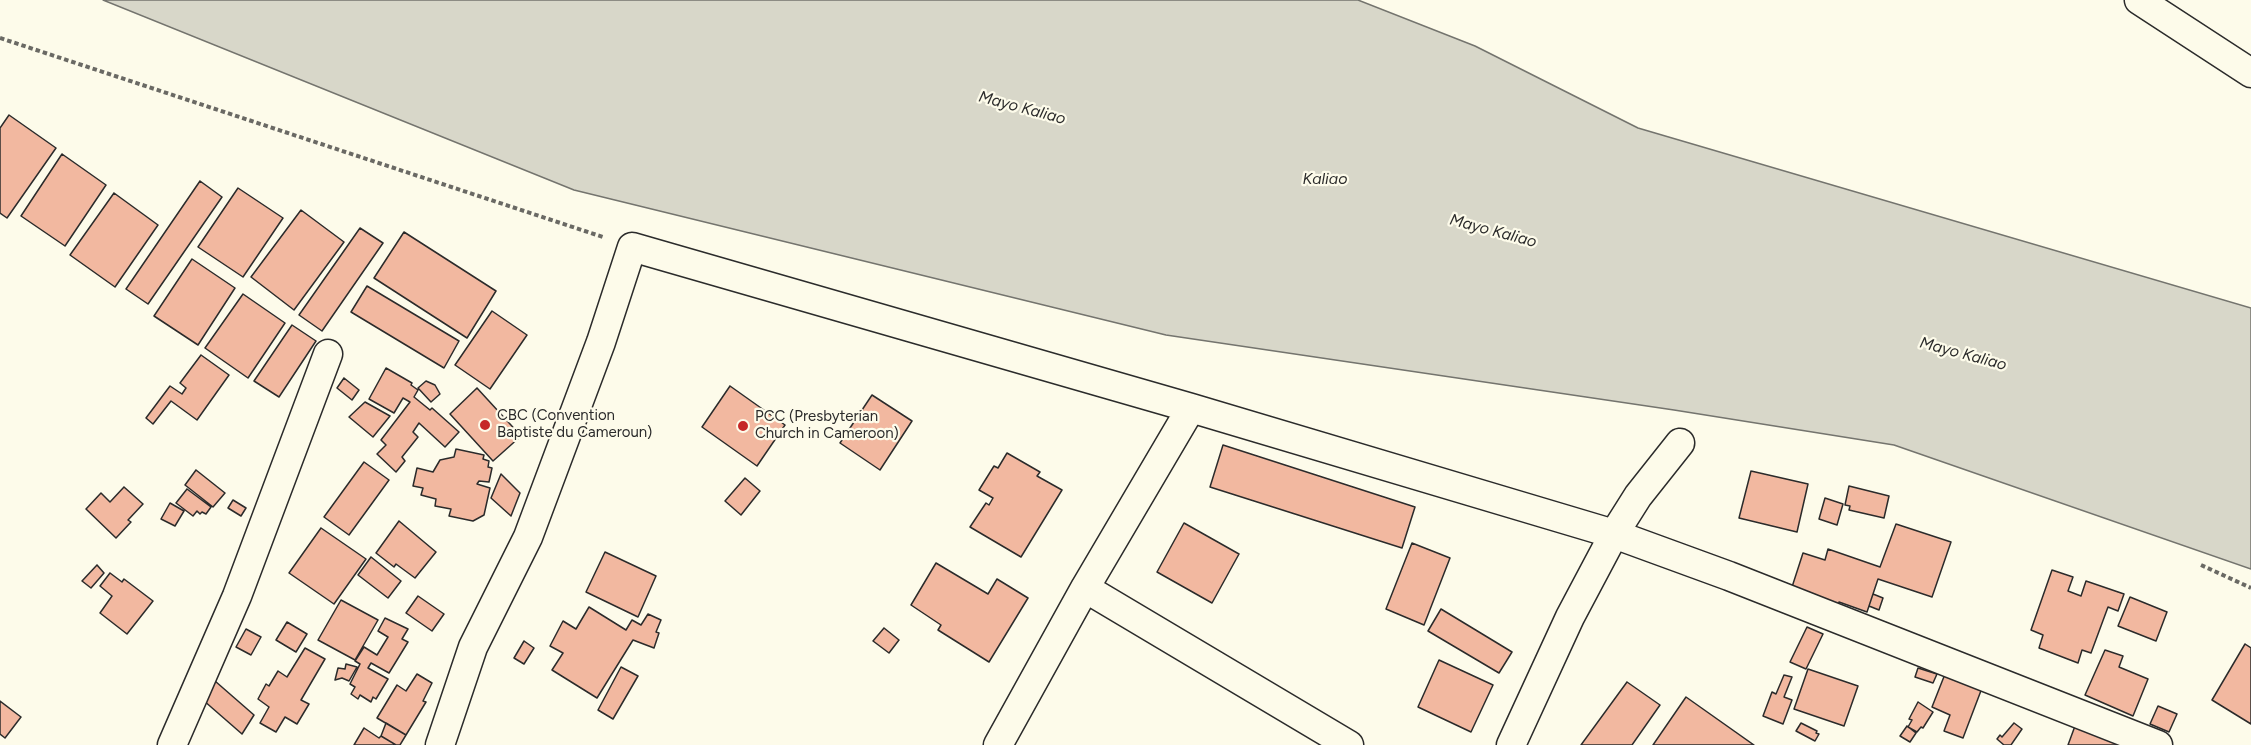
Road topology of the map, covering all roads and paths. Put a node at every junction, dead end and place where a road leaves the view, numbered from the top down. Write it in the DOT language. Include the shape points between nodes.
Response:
graph roads {
  1 [pos="2139,0"];
  2 [pos="0,38"];
  3 [pos="2251,73"];
  4 [pos="632,247"];
  5 [pos="328,354"];
  6 [pos="1191,408"];
  7 [pos="1680,442"];
  8 [pos="1614,534"];
  9 [pos="2201,566"];
  10 [pos="1085,588"];
  11 [pos="2251,588"];
  12 [pos="172,745"];
  13 [pos="440,745"];
  14 [pos="998,745"];
  15 [pos="1348,745"];
  16 [pos="1511,745"];
  17 [pos="2158,745"];
  1 -- 3 [label="street"];
  2 -- 4 [label="path"];
  4 -- 6 [label="street"];
  4 -- 13 [label="street" via="602,342 528,537 473,646"];
  5 -- 12 [label="street" via="237,596"];
  6 -- 8 [label="street"];
  6 -- 10 [label="street"];
  7 -- 8 [label="street"];
  8 -- 16 [label="street" via="1570,617"];
  8 -- 17 [label="street"];
  9 -- 11 [label="path"];
  10 -- 14 [label="street"];
  10 -- 15 [label="street"];
}
